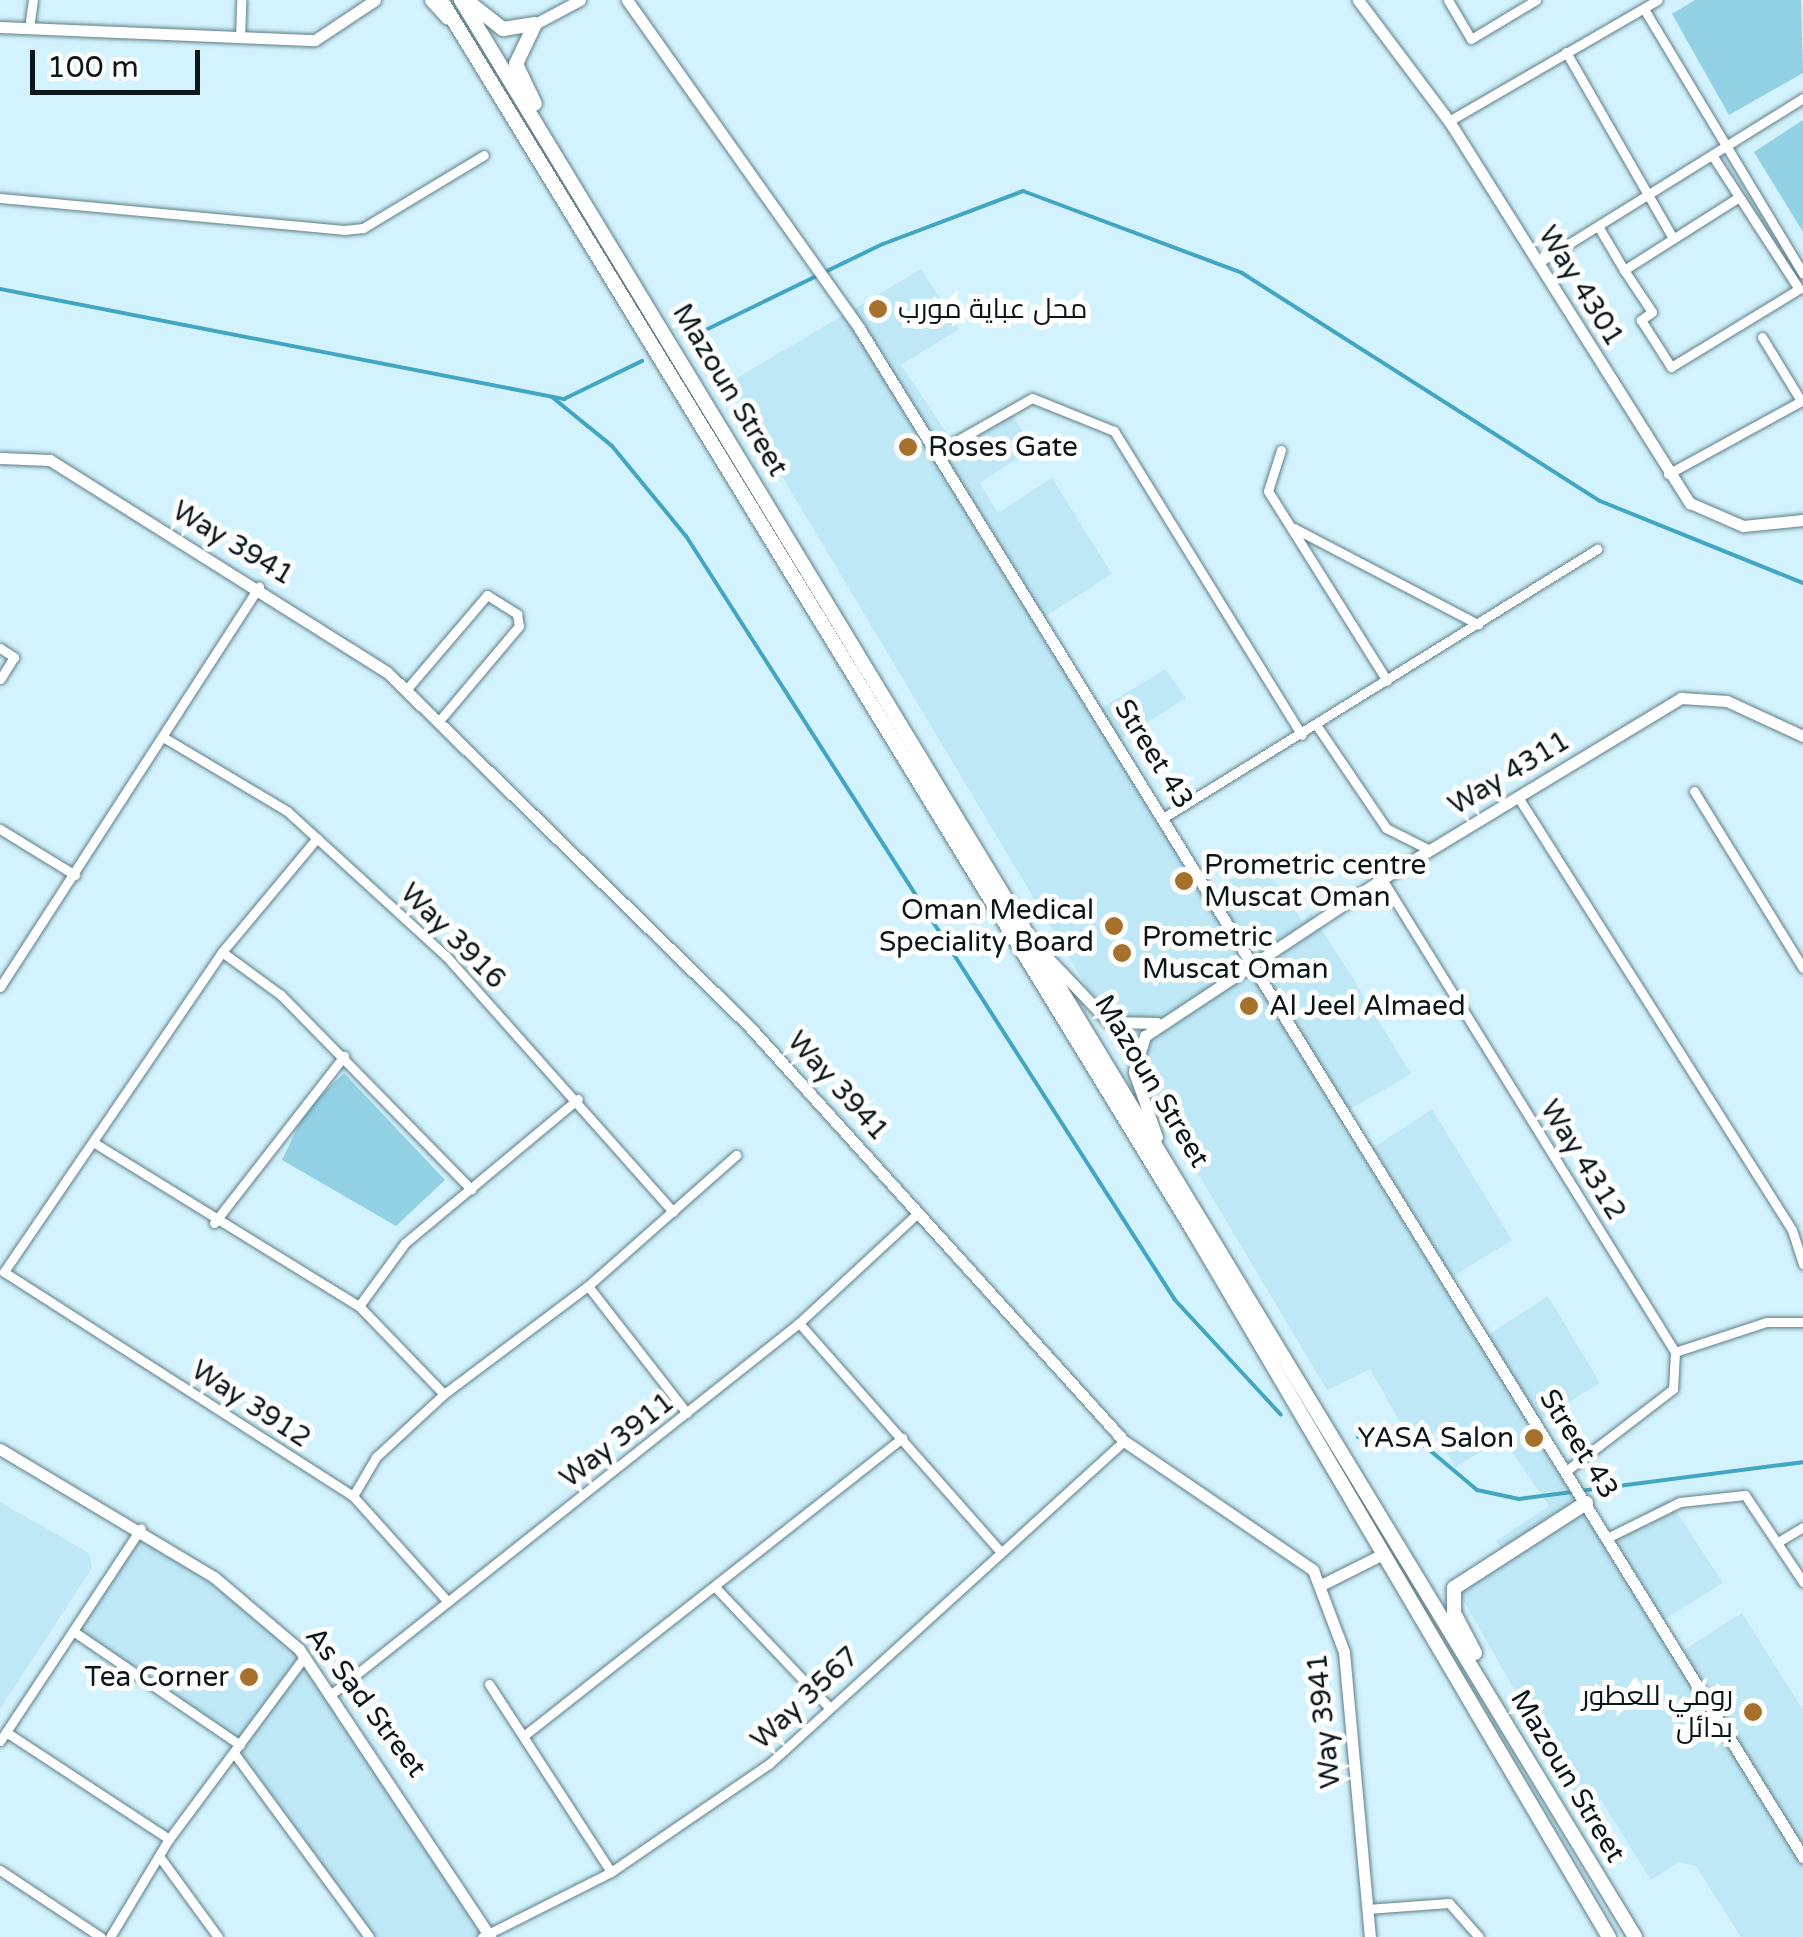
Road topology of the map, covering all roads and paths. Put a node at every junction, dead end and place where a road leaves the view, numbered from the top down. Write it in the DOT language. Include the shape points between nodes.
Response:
graph roads {
  1 [pos="33,0"];
  2 [pos="242,0"];
  3 [pos="375,0"];
  4 [pos="430,0"];
  5 [pos="441,0"];
  6 [pos="464,0"];
  7 [pos="580,0"];
  8 [pos="628,0"];
  9 [pos="1358,0"];
  10 [pos="1448,0"];
  11 [pos="1536,0"];
  12 [pos="1658,0"];
  13 [pos="1644,8"];
  14 [pos="535,24"];
  15 [pos="0,27"];
  16 [pos="29,28"];
  17 [pos="240,38"];
  18 [pos="468,44"];
  19 [pos="1566,52"];
  20 [pos="1803,98"];
  21 [pos="1450,121"];
  22 [pos="1726,146"];
  23 [pos="484,154"];
  24 [pos="1712,155"];
  25 [pos="570,177"];
  26 [pos="1648,195"];
  27 [pos="1739,197"];
  28 [pos="0,198"];
  29 [pos="1598,226"];
  30 [pos="1673,238"];
  31 [pos="1538,263"];
  32 [pos="1624,270"];
  33 [pos="1803,274"];
  34 [pos="1762,337"];
  35 [pos="1802,401"];
  36 [pos="1280,450"];
  37 [pos="937,452"];
  38 [pos="0,458"];
  39 [pos="1668,474"];
  40 [pos="1803,520"];
  41 [pos="1294,528"];
  42 [pos="1597,549"];
  43 [pos="260,587"];
  44 [pos="1478,624"];
  45 [pos="0,648"];
  46 [pos="0,679"];
  47 [pos="1387,681"];
  48 [pos="406,690"];
  49 [pos="439,721"];
  50 [pos="1317,726"];
  51 [pos="1302,735"];
  52 [pos="1803,736"];
  53 [pos="163,738"];
  54 [pos="1694,791"];
  55 [pos="1518,797"];
  56 [pos="1163,818"];
  57 [pos="0,828"];
  58 [pos="317,838"];
  59 [pos="1430,850"];
  60 [pos="75,875"];
  61 [pos="1382,879"];
  62 [pos="222,952"];
  63 [pos="1048,958"];
  64 [pos="1253,960"];
  65 [pos="1803,968"];
  66 [pos="0,987"];
  67 [pos="1157,1023"];
  68 [pos="344,1056"];
  69 [pos="578,1099"];
  70 [pos="1157,1137"];
  71 [pos="93,1142"];
  72 [pos="736,1155"];
  73 [pos="470,1189"];
  74 [pos="672,1212"];
  75 [pos="919,1212"];
  76 [pos="214,1223"];
  77 [pos="1803,1264"];
  78 [pos="588,1286"];
  79 [pos="359,1306"];
  80 [pos="1803,1322"];
  81 [pos="799,1323"];
  82 [pos="1675,1352"];
  83 [pos="444,1394"];
  84 [pos="688,1413"];
  85 [pos="902,1438"];
  86 [pos="1124,1442"];
  87 [pos="0,1449"];
  88 [pos="1566,1471"];
  89 [pos="353,1496"];
  90 [pos="1586,1504"];
  91 [pos="1803,1527"];
  92 [pos="141,1528"];
  93 [pos="1608,1538"];
  94 [pos="1778,1542"];
  95 [pos="1000,1551"];
  96 [pos="1381,1554"];
  97 [pos="1803,1582"];
  98 [pos="1324,1584"];
  99 [pos="716,1588"];
  100 [pos="448,1602"];
  101 [pos="73,1631"];
  102 [pos="304,1656"];
  103 [pos="489,1684"];
  104 [pos="334,1692"];
  105 [pos="827,1705"];
  106 [pos="526,1734"];
  107 [pos="3,1736"];
  108 [pos="237,1749"];
  109 [pos="1537,1774"];
  110 [pos="169,1839"];
  111 [pos="159,1856"];
  112 [pos="1803,1857"];
  113 [pos="0,1870"];
  114 [pos="611,1872"];
  115 [pos="1367,1908"];
  116 [pos="487,1936"];
  117 [pos="101,1937"];
  118 [pos="110,1937"];
  119 [pos="218,1937"];
  120 [pos="368,1937"];
  121 [pos="1370,1937"];
  122 [pos="1480,1937"];
  123 [pos="1609,1937"];
  124 [pos="1635,1937"];
  1 -- 16 [label="street"];
  2 -- 17 [label="street"];
  3 -- 17 [label="street" via="314,40"];
  4 -- 18 [label="street"];
  5 -- 18 [label="main road, Mazoun Street"];
  6 -- 14 [label="main road" via="502,29"];
  6 -- 25 [label="main road, Mazoun Street"];
  7 -- 14 [label="street"];
  8 -- 37 [label="street, Street 43" via="824,273"];
  9 -- 21 [label="street, Way 4301"];
  10 -- 11 [label="street" via="1471,39"];
  12 -- 13 [label="street"];
  13 -- 19 [label="street"];
  13 -- 22 [label="street"];
  14 -- 25 [label="main road" via="516,64"];
  15 -- 16 [label="street"];
  16 -- 17 [label="street"];
  18 -- 96 [label="main road, Mazoun Street"];
  19 -- 21 [label="street"];
  19 -- 26 [label="street"];
  20 -- 22 [label="street"];
  21 -- 31 [label="street, Way 4301"];
  22 -- 24 [label="street"];
  22 -- 33 [label="street"];
  23 -- 28 [label="street" via="363,228 344,230"];
  24 -- 26 [label="street"];
  24 -- 27 [label="street"];
  25 -- 63 [label="main road, Mazoun Street"];
  26 -- 29 [label="street"];
  26 -- 30 [label="street"];
  27 -- 30 [label="street"];
  27 -- 32 [label="street" via="1799,289 1671,367 1642,320 1652,312"];
  29 -- 31 [label="street"];
  29 -- 32 [label="street"];
  30 -- 32 [label="street"];
  31 -- 39 [label="street, Way 4301"];
  34 -- 35 [label="street"];
  35 -- 39 [label="street"];
  36 -- 41 [label="street" via="1268,491"];
  37 -- 51 [label="street" via="1032,398 1114,431"];
  37 -- 56 [label="street, Street 43"];
  38 -- 43 [label="street, Way 3941" via="50,460"];
  39 -- 40 [label="street, Way 4301" via="1713,518 1769,528"];
  41 -- 44 [label="street"];
  41 -- 47 [label="street"];
  42 -- 44 [label="street"];
  43 -- 48 [label="street, Way 3941"];
  43 -- 53 [label="street"];
  44 -- 47 [label="street"];
  45 -- 46 [label="street" via="14,657"];
  47 -- 50 [label="street"];
  48 -- 49 [label="street, Way 3941"];
  48 -- 49 [label="street" via="487,595 518,614 519,626"];
  49 -- 75 [label="street, Way 3941" via="722,998"];
  50 -- 51 [label="street"];
  50 -- 59 [label="street" via="1386,828"];
  51 -- 56 [label="street"];
  52 -- 55 [label="street, Way 4311" via="1727,701 1692,696"];
  53 -- 58 [label="street, Way 3916" via="212,759"];
  53 -- 60 [label="street"];
  54 -- 65 [label="street"];
  55 -- 59 [label="street, Way 4311"];
  55 -- 77 [label="street" via="1792,1230"];
  56 -- 64 [label="street, Street 43"];
  57 -- 60 [label="street"];
  58 -- 62 [label="street"];
  58 -- 69 [label="street, Way 3916" via="446,956"];
  59 -- 61 [label="street, Way 4311"];
  60 -- 66 [label="street"];
  61 -- 64 [label="street, Way 4311"];
  61 -- 82 [label="street, Way 4312"];
  62 -- 68 [label="street"];
  62 -- 71 [label="street"];
  63 -- 67 [label="street" via="1109,1022"];
  63 -- 70 [label="main road, Mazoun Street"];
  64 -- 67 [label="street, Way 4311"];
  64 -- 88 [label="street, Street 43"];
  67 -- 70 [label="street" via="1134,1064"];
  68 -- 73 [label="street"];
  68 -- 76 [label="street"];
  69 -- 73 [label="street"];
  69 -- 74 [label="street, Way 3916"];
  70 -- 109 [label="main road, Mazoun Street"];
  71 -- 76 [label="street"];
  71 -- 89 [label="street, Way 3912" via="4,1272"];
  72 -- 74 [label="street"];
  73 -- 79 [label="street" via="405,1243"];
  74 -- 78 [label="street"];
  75 -- 81 [label="street, Way 3911"];
  75 -- 86 [label="street, Way 3941"];
  76 -- 79 [label="street"];
  78 -- 83 [label="street"];
  78 -- 84 [label="street"];
  79 -- 83 [label="street"];
  80 -- 82 [label="street" via="1766,1322"];
  81 -- 84 [label="street, Way 3911"];
  81 -- 85 [label="street"];
  82 -- 88 [label="street" via="1673,1389"];
  83 -- 89 [label="street" via="376,1457"];
  84 -- 100 [label="street, Way 3911"];
  85 -- 95 [label="street"];
  85 -- 99 [label="street"];
  86 -- 95 [label="street, Way 3567"];
  86 -- 98 [label="street, Way 3941" via="1257,1525"];
  87 -- 92 [label="street, As Sad Street"];
  88 -- 90 [label="street, Street 43"];
  89 -- 100 [label="street, Way 3912"];
  90 -- 93 [label="street, Street 43"];
  90 -- 109 [label="main road" via="1450,1596"];
  91 -- 94 [label="street"];
  92 -- 101 [label="street"];
  92 -- 102 [label="street, As Sad Street" via="260,1612"];
  93 -- 94 [label="street" via="1680,1502 1740,1495"];
  93 -- 112 [label="street, Street 43"];
  94 -- 97 [label="street"];
  95 -- 105 [label="street, Way 3567"];
  96 -- 98 [label="street"];
  96 -- 123 [label="main road, Mazoun Street"];
  98 -- 115 [label="street, Way 3941" via="1344,1652"];
  99 -- 105 [label="street"];
  99 -- 106 [label="street"];
  100 -- 104 [label="street, Way 3911"];
  101 -- 107 [label="street"];
  101 -- 108 [label="street"];
  102 -- 104 [label="street, As Sad Street"];
  102 -- 108 [label="street"];
  103 -- 106 [label="street"];
  104 -- 116 [label="street, As Sad Street"];
  105 -- 114 [label="street, Way 3567" via="769,1764"];
  106 -- 114 [label="street"];
  107 -- 110 [label="street"];
  108 -- 110 [label="street"];
  108 -- 120 [label="street"];
  109 -- 124 [label="main road, Mazoun Street"];
  110 -- 111 [label="street"];
  111 -- 118 [label="street"];
  111 -- 119 [label="street"];
  113 -- 117 [label="street"];
  114 -- 116 [label="street, Way 3567"];
  115 -- 121 [label="street, Way 3941"];
  115 -- 122 [label="street" via="1450,1903"];
}
